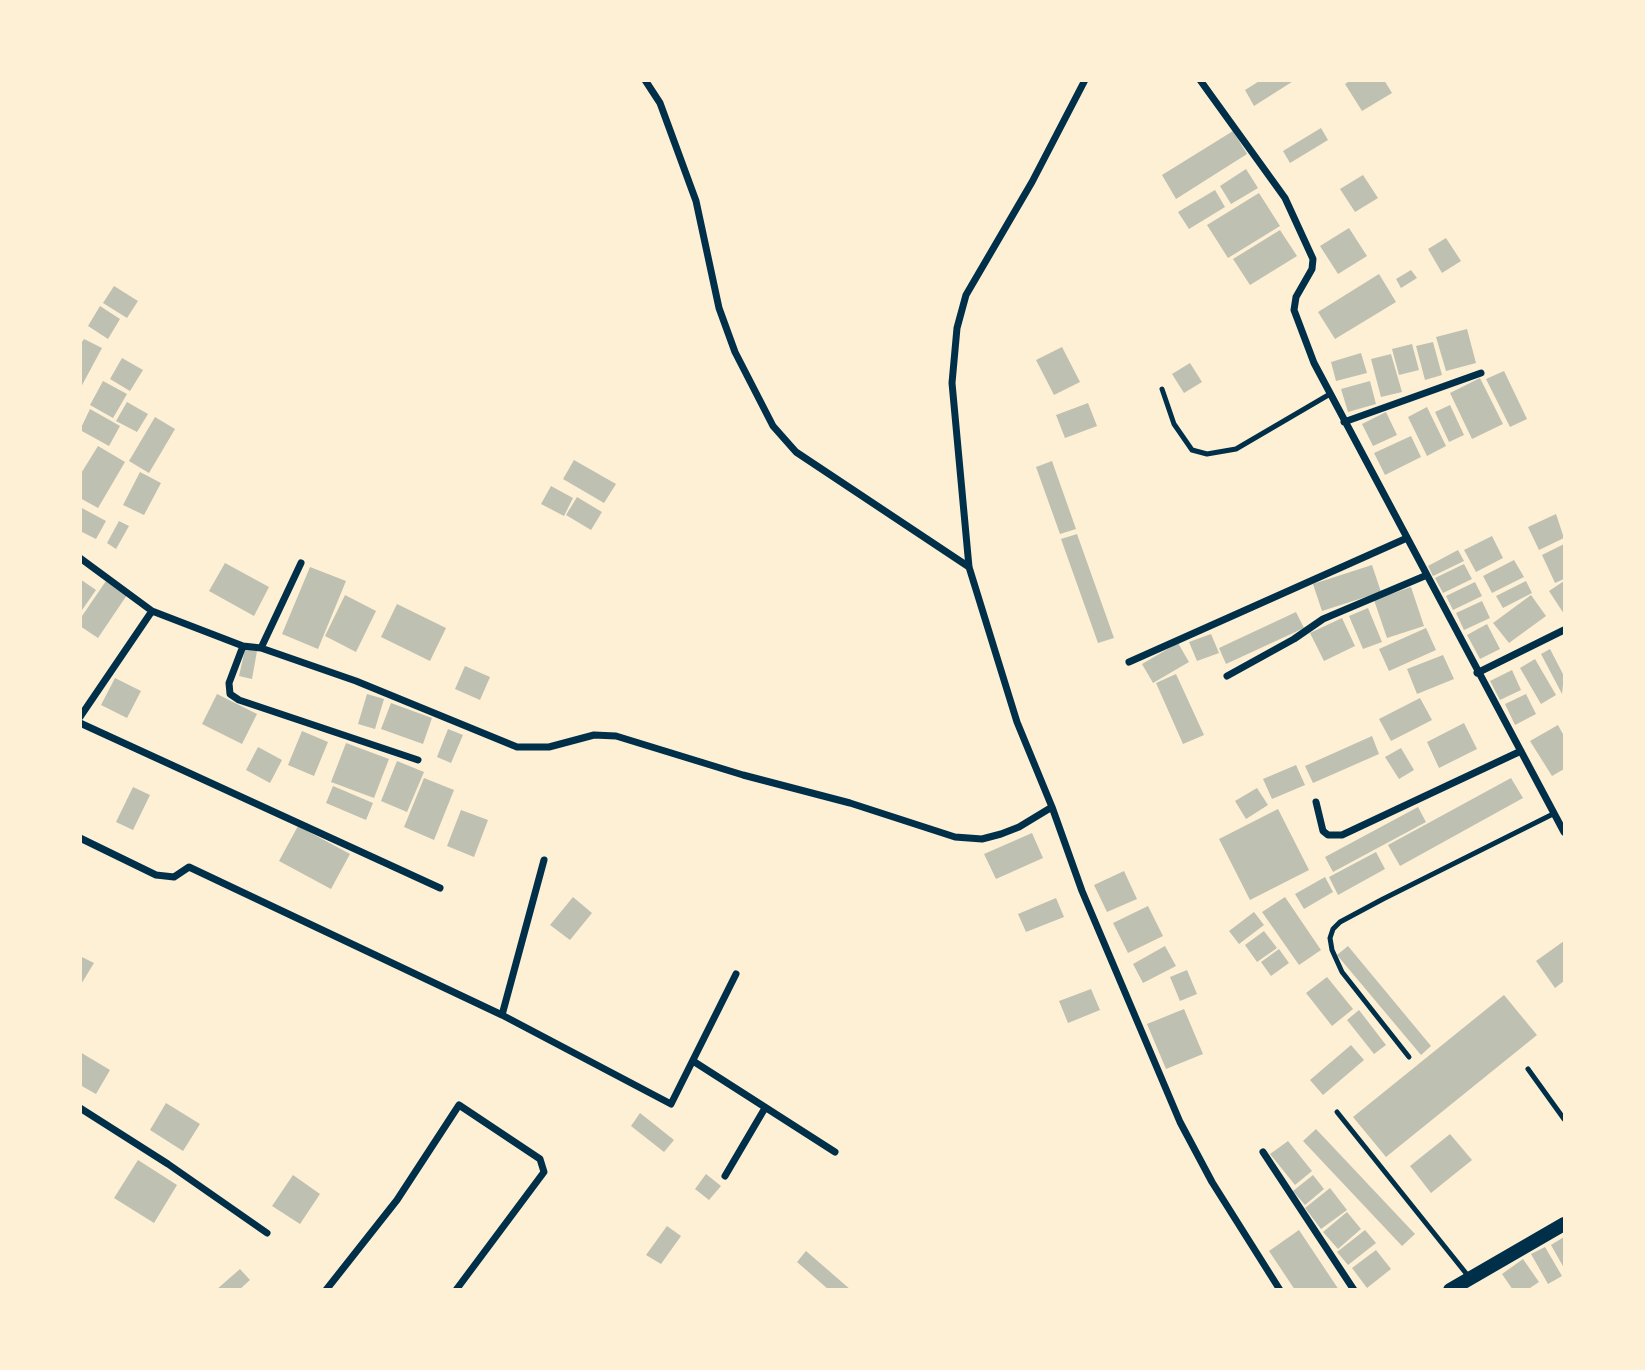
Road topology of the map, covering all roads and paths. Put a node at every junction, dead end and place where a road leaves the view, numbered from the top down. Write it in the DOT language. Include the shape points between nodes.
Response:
graph roads {
  1 [pos="645,80"];
  2 [pos="1084,80"];
  3 [pos="1200,80"];
  4 [pos="1481,373"];
  5 [pos="1161,389"];
  6 [pos="1330,394"];
  7 [pos="1344,422"];
  8 [pos="1407,538"];
  9 [pos="80,558"];
  10 [pos="301,563"];
  11 [pos="968,567"];
  12 [pos="1427,575"];
  13 [pos="152,611"];
  14 [pos="1564,630"];
  15 [pos="243,646"];
  16 [pos="261,648"];
  17 [pos="1129,662"];
  18 [pos="1477,673"];
  19 [pos="1227,676"];
  20 [pos="80,717"];
  21 [pos="80,723"];
  22 [pos="1521,751"];
  23 [pos="418,760"];
  24 [pos="1316,802"];
  25 [pos="1052,807"];
  26 [pos="1553,814"];
  27 [pos="1564,832"];
  28 [pos="80,838"];
  29 [pos="544,860"];
  30 [pos="440,888"];
  31 [pos="736,974"];
  32 [pos="502,1015"];
  33 [pos="1409,1057"];
  34 [pos="692,1061"];
  35 [pos="1528,1069"];
  36 [pos="80,1108"];
  37 [pos="765,1108"];
  38 [pos="1337,1111"];
  39 [pos="1564,1118"];
  40 [pos="835,1152"];
  41 [pos="1263,1152"];
  42 [pos="726,1176"];
  43 [pos="1564,1224"];
  44 [pos="267,1233"];
  45 [pos="1471,1279"];
  46 [pos="326,1290"];
  47 [pos="456,1290"];
  48 [pos="1280,1290"];
  49 [pos="1354,1290"];
  50 [pos="1450,1290"];
  1 -- 11 [label="street" via="660,103 696,201 719,308 735,352 773,426 796,452"];
  2 -- 11 [label="street" via="966,295 957,328 952,383"];
  3 -- 6 [label="street" via="1285,198 1313,259 1294,310"];
  4 -- 7 [label="street"];
  5 -- 6 [label="lane" via="1174,424 1192,450 1207,454 1236,449"];
  6 -- 7 [label="street"];
  7 -- 8 [label="street"];
  8 -- 12 [label="street"];
  8 -- 17 [label="street"];
  9 -- 13 [label="street"];
  10 -- 16 [label="street"];
  11 -- 25 [label="street" via="1017,722"];
  12 -- 18 [label="street"];
  12 -- 19 [label="street" via="1323,619"];
  13 -- 15 [label="street"];
  13 -- 20 [label="street"];
  14 -- 18 [label="street"];
  15 -- 16 [label="street"];
  15 -- 23 [label="street" via="229,683 230,694 239,700"];
  16 -- 25 [label="street" via="517,747 549,747 594,735 616,736 955,837 982,839 1001,834"];
  18 -- 22 [label="street"];
  21 -- 30 [label="street"];
  22 -- 24 [label="street" via="1342,835 1323,831"];
  22 -- 26 [label="street"];
  25 -- 48 [label="street" via="1082,891 1180,1122"];
  26 -- 27 [label="street"];
  26 -- 33 [label="lane" via="1333,929 1332,950 1342,972"];
  28 -- 32 [label="street" via="156,875 174,877 189,867"];
  29 -- 32 [label="street"];
  31 -- 34 [label="street"];
  32 -- 34 [label="street" via="671,1104"];
  34 -- 37 [label="street"];
  35 -- 39 [label="lane"];
  36 -- 44 [label="street"];
  37 -- 40 [label="street"];
  37 -- 42 [label="street"];
  38 -- 45 [label="lane"];
  41 -- 49 [label="street"];
  43 -- 45 [label="main road"];
  45 -- 50 [label="main road"];
  46 -- 47 [label="street" via="397,1200 459,1105 540,1159 544,1172"];
}
